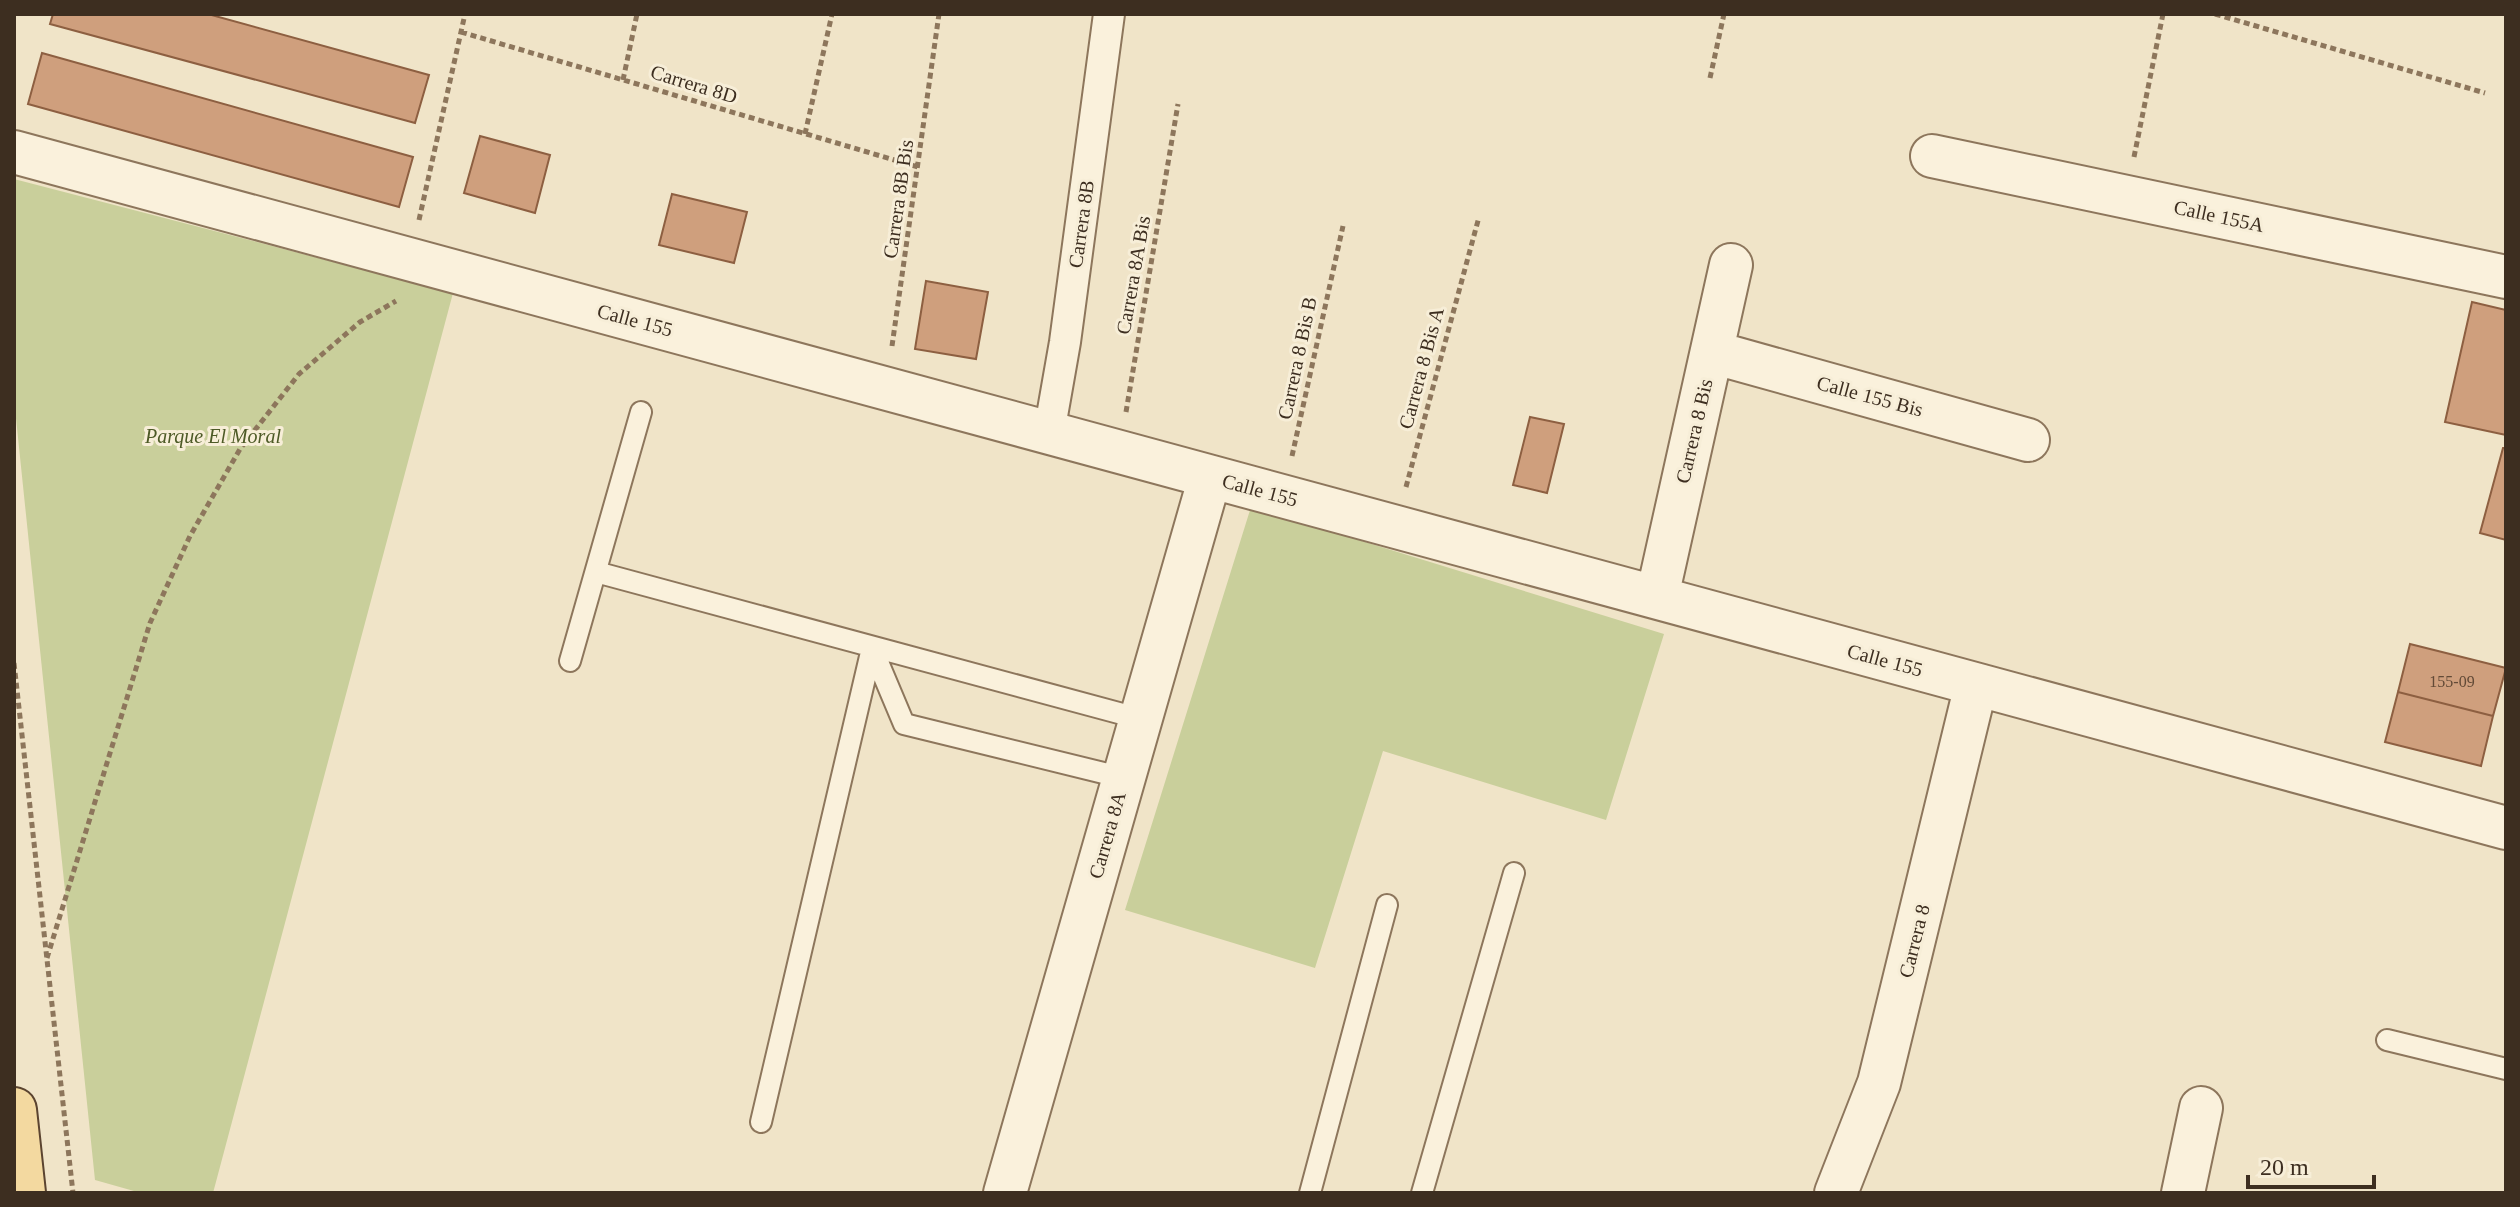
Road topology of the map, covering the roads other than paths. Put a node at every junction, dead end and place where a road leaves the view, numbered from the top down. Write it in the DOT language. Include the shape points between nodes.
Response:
graph roads {
  1 [pos="1109,14"];
  2 [pos="14,152"];
  3 [pos="1932,156"];
  4 [pos="1731,265"];
  5 [pos="2506,277"];
  6 [pos="1712,352"];
  7 [pos="641,412"];
  8 [pos="1049,433"];
  9 [pos="2028,440"];
  10 [pos="1210,477"];
  11 [pos="596,572"];
  12 [pos="1657,597"];
  13 [pos="872,648"];
  14 [pos="570,661"];
  15 [pos="1976,685"];
  16 [pos="1141,719"];
  17 [pos="1124,778"];
  18 [pos="2506,828"];
  19 [pos="1514,873"];
  20 [pos="1387,905"];
  21 [pos="2387,1040"];
  22 [pos="2506,1069"];
  23 [pos="2201,1108"];
  24 [pos="14,1110"];
  25 [pos="761,1122"];
  26 [pos="23,1193"];
  27 [pos="1005,1193"];
  28 [pos="1310,1193"];
  29 [pos="1422,1193"];
  30 [pos="1836,1193"];
  31 [pos="2183,1193"];
  1 -- 8 [label="street, Carrera 8B"];
  2 -- 8 [label="street, Calle 155"];
  3 -- 5 [label="street, Calle 155A"];
  4 -- 6 [label="street, Carrera 8 Bis"];
  6 -- 9 [label="street, Calle 155 Bis"];
  6 -- 12 [label="street, Carrera 8 Bis"];
  7 -- 11 [label="lane"];
  8 -- 10 [label="street, Calle 155"];
  10 -- 12 [label="street, Calle 155"];
  10 -- 16 [label="street, Carrera 8A"];
  11 -- 13 [label="lane"];
  11 -- 14 [label="lane"];
  12 -- 15 [label="street, Calle 155"];
  13 -- 16 [label="lane"];
  13 -- 17 [label="lane" via="904,724"];
  13 -- 25 [label="lane"];
  15 -- 18 [label="street, Calle 155"];
  15 -- 30 [label="street, Carrera 8" via="1879,1083"];
  16 -- 17 [label="street, Carrera 8A"];
  17 -- 27 [label="street, Carrera 8A"];
  19 -- 29 [label="lane"];
  20 -- 28 [label="lane"];
  21 -- 22 [label="lane"];
  23 -- 31 [label="street"];
  24 -- 26 [label="main road"];
}
